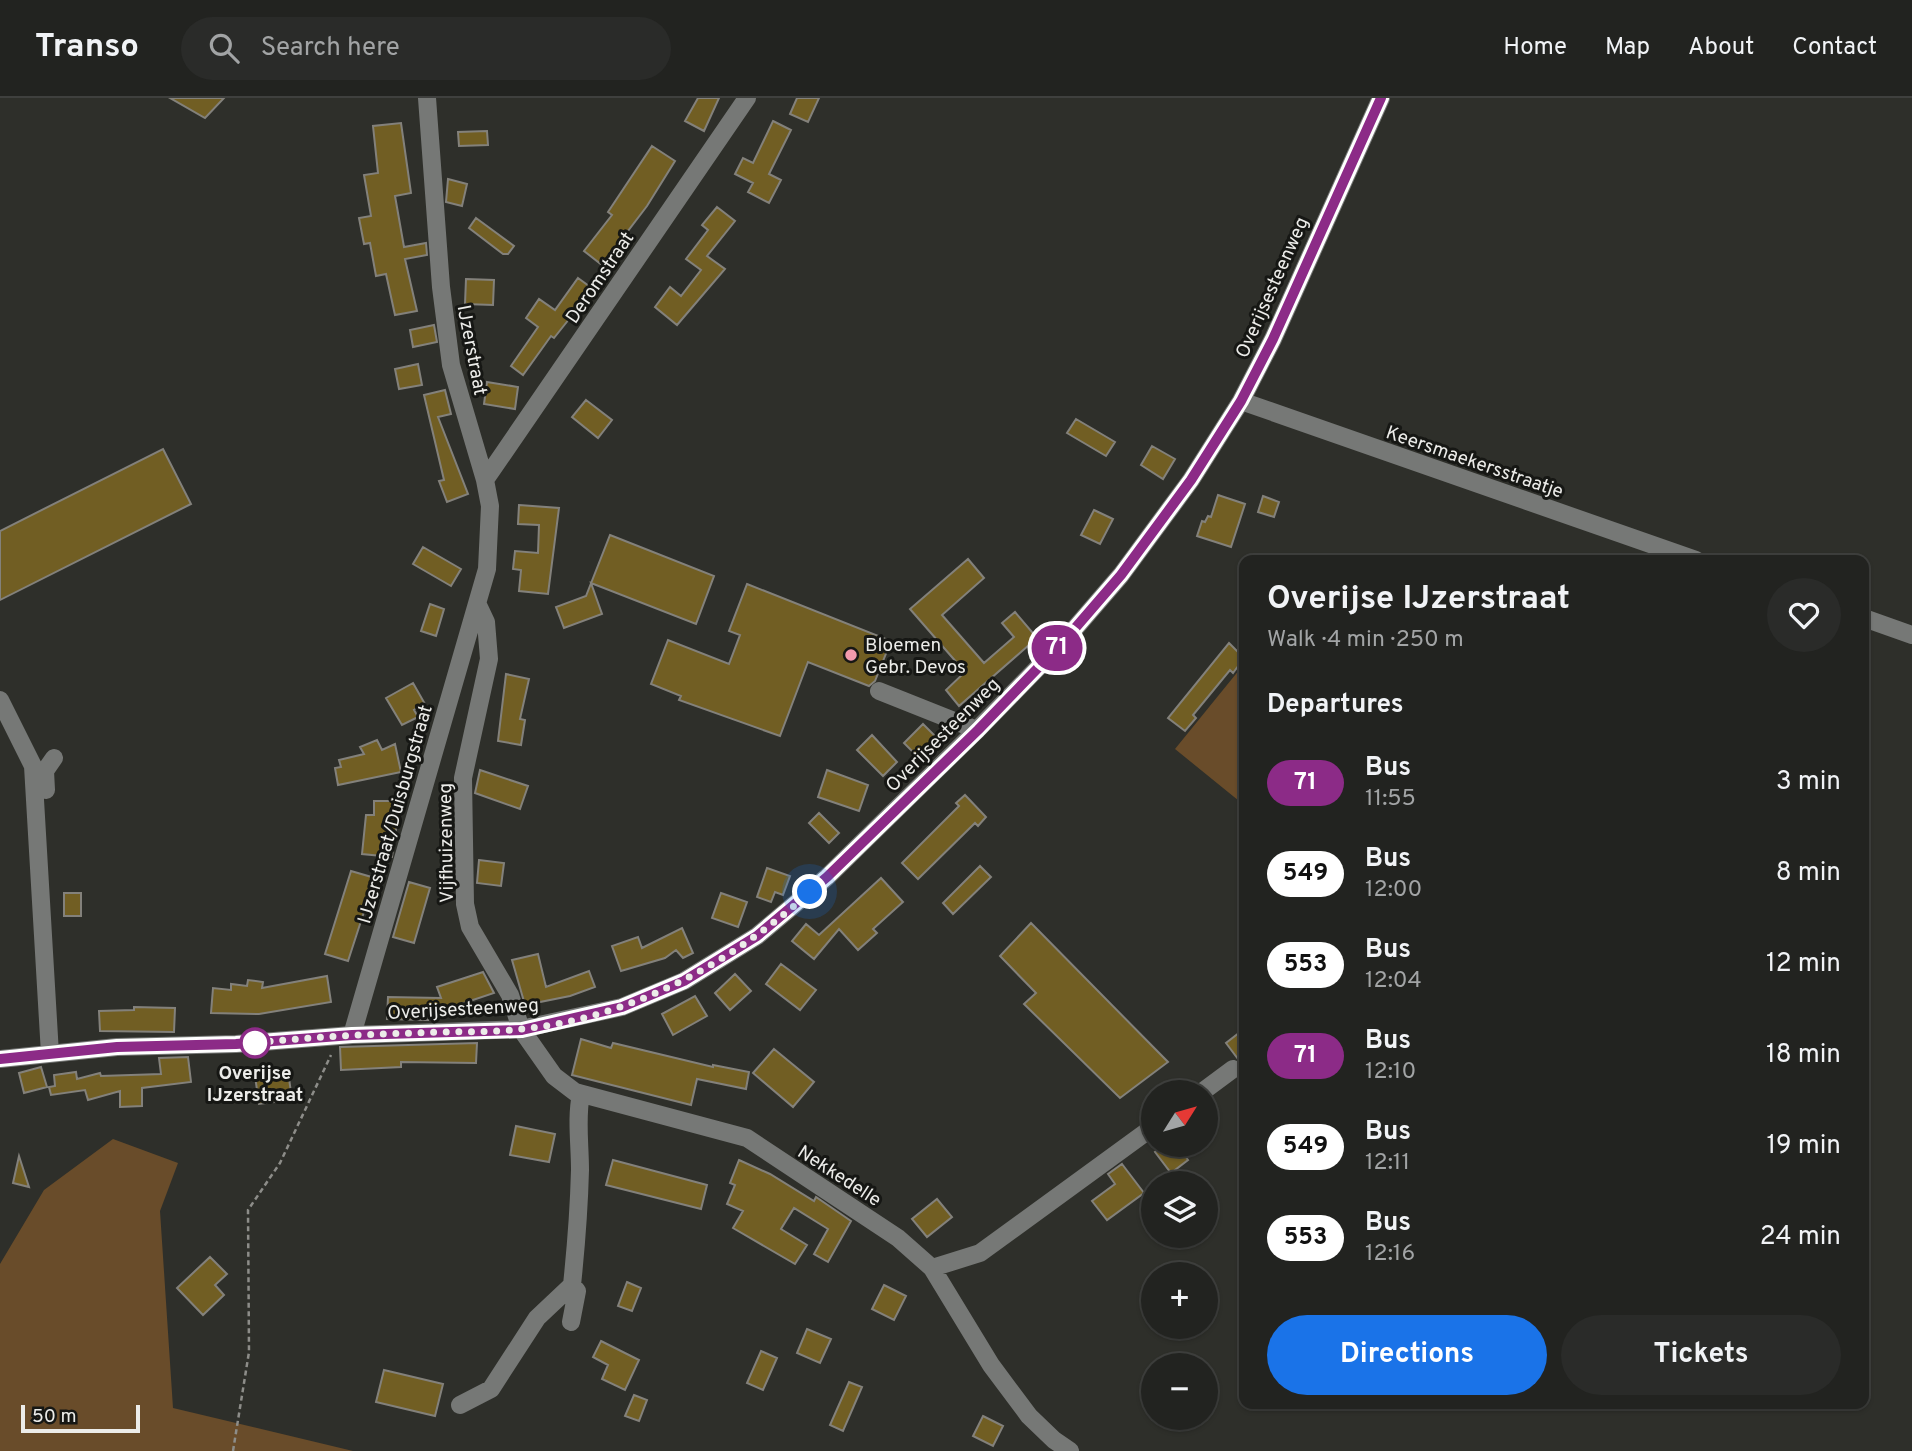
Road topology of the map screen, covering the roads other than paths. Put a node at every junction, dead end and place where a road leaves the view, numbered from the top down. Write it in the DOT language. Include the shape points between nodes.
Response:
graph roads {
  1 [pos="427,98"];
  2 [pos="747,98"];
  3 [pos="1381,98"];
  4 [pos="1241,401"];
  5 [pos="485,480"];
  6 [pos="1682,555"];
  7 [pos="478,605"];
  8 [pos="1869,620"];
  9 [pos="1912,635"];
  10 [pos="880,691"];
  11 [pos="0,701"];
  12 [pos="978,730"];
  13 [pos="54,758"];
  14 [pos="522,1030"];
  15 [pos="346,1035"];
  16 [pos="56,1053"];
  17 [pos="0,1059"];
  18 [pos="1233,1069"];
  19 [pos="1218,1080"];
  20 [pos="581,1094"];
  21 [pos="1141,1136"];
  22 [pos="932,1269"];
  23 [pos="572,1285"];
  24 [pos="570,1322"];
  25 [pos="460,1405"];
  26 [pos="1070,1451"];
  1 -- 5 [label="street, IJzerstraat" via="451,365"];
  2 -- 5 [label="street, Deromstraat"];
  3 -- 4 [label="street, Overijsesteenweg"];
  4 -- 6 [label="street, Keersmaekersstraatje"];
  4 -- 12 [label="street, Overijsesteenweg" via="1191,480 1121,575"];
  5 -- 7 [label="street, IJzerstraat" via="490,506 487,569"];
  7 -- 14 [label="street, Vijfhuizenweg" via="486,622 489,659 463,778 465,904 470,927 510,995"];
  7 -- 15 [label="street, IJzerstraat/Duisburgstraat"];
  8 -- 9 [label="street"];
  10 -- 12 [label="street"];
  11 -- 16 [label="street" via="33,766"];
  12 -- 14 [label="street, Overijsesteenweg" via="827,877 757,936 684,981 622,1007"];
  13 -- 16 [label="street" via="45,771"];
  14 -- 15 [label="street, Overijsesteenweg"];
  14 -- 20 [label="street, Nekkedelle" via="554,1076"];
  15 -- 16 [label="street, Overijsesteenweg"];
  16 -- 17 [label="street, Overijsesteenweg"];
  18 -- 19 [label="street"];
  20 -- 22 [label="street, Nekkedelle" via="747,1138 898,1238"];
  20 -- 23 [label="street" via="577,1111 580,1200"];
  21 -- 22 [label="street" via="980,1253"];
  22 -- 26 [label="street, Nekkedelle" via="991,1365 1029,1416"];
  23 -- 24 [label="street" via="577,1291"];
  23 -- 25 [label="street" via="537,1318 492,1389"];
}
